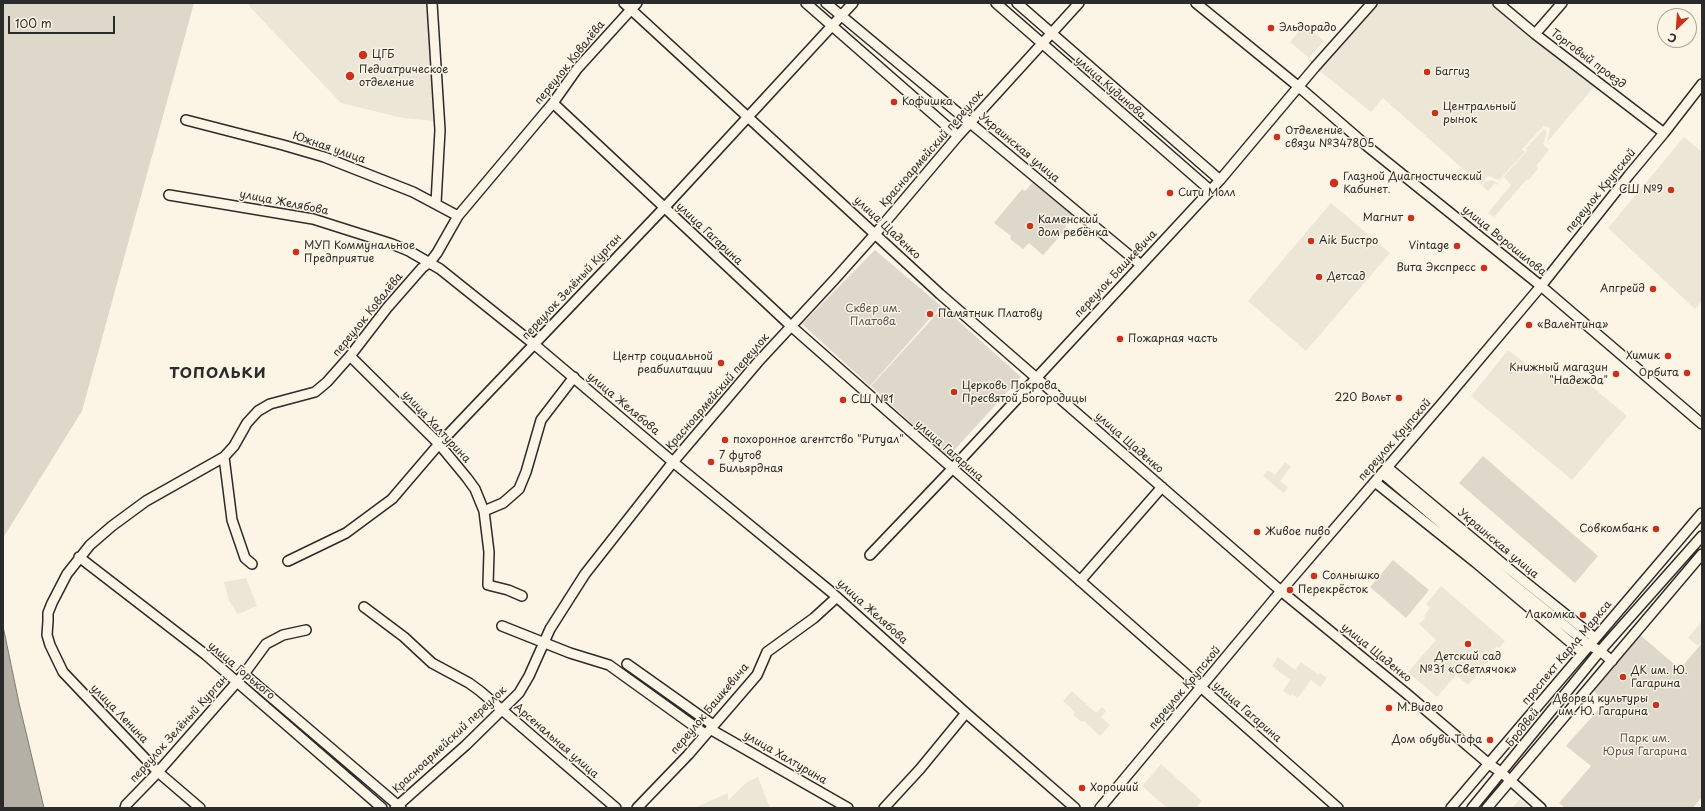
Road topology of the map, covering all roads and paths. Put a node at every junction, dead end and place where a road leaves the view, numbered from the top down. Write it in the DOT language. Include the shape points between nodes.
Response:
graph roads {
  1 [pos="432,3"];
  2 [pos="624,3"];
  3 [pos="806,3"];
  4 [pos="826,3"];
  5 [pos="853,3"];
  6 [pos="996,3"];
  7 [pos="1016,3"];
  8 [pos="1079,3"];
  9 [pos="1196,3"];
  10 [pos="1372,3"];
  11 [pos="1498,3"];
  12 [pos="1562,3"];
  13 [pos="634,6"];
  14 [pos="840,16"];
  15 [pos="832,25"];
  16 [pos="1052,34"];
  17 [pos="1535,34"];
  18 [pos="1042,44"];
  19 [pos="1702,84"];
  20 [pos="1299,87"];
  21 [pos="553,103"];
  22 [pos="747,116"];
  23 [pos="186,120"];
  24 [pos="970,123"];
  25 [pos="1664,133"];
  26 [pos="958,136"];
  27 [pos="1220,180"];
  28 [pos="1210,190"];
  29 [pos="169,195"];
  30 [pos="436,203"];
  31 [pos="664,208"];
  32 [pos="458,216"];
  33 [pos="876,233"];
  34 [pos="430,262"];
  35 [pos="1141,265"];
  36 [pos="1541,286"];
  37 [pos="790,326"];
  38 [pos="535,345"];
  39 [pos="350,356"];
  40 [pos="574,377"];
  41 [pos="1036,377"];
  42 [pos="1702,424"];
  43 [pos="439,444"];
  44 [pos="224,457"];
  45 [pos="673,462"];
  46 [pos="952,469"];
  47 [pos="1385,470"];
  48 [pos="1375,482"];
  49 [pos="1162,488"];
  50 [pos="484,511"];
  51 [pos="1702,513"];
  52 [pos="1702,536"];
  53 [pos="1702,554"];
  54 [pos="870,555"];
  55 [pos="79,557"];
  56 [pos="288,561"];
  57 [pos="252,564"];
  58 [pos="1514,573"];
  59 [pos="1080,581"];
  60 [pos="1505,583"];
  61 [pos="1281,591"];
  62 [pos="522,596"];
  63 [pos="837,597"];
  64 [pos="364,607"];
  65 [pos="502,626"];
  66 [pos="306,630"];
  67 [pos="1595,638"];
  68 [pos="543,643"];
  69 [pos="1585,649"];
  70 [pos="1600,651"];
  71 [pos="1612,662"];
  72 [pos="627,664"];
  73 [pos="244,674"];
  74 [pos="237,682"];
  75 [pos="1201,688"];
  76 [pos="502,711"];
  77 [pos="966,713"];
  78 [pos="709,729"];
  79 [pos="1489,764"];
  80 [pos="158,772"];
  81 [pos="1502,773"];
  82 [pos="1510,780"];
  83 [pos="125,806"];
  84 [pos="398,807"];
  85 [pos="200,808"];
  86 [pos="382,808"];
  87 [pos="616,808"];
  88 [pos="637,808"];
  89 [pos="848,808"];
  90 [pos="884,808"];
  91 [pos="1075,808"];
  92 [pos="1100,808"];
  93 [pos="1338,808"];
  94 [pos="1451,808"];
  95 [pos="1472,808"];
  96 [pos="1487,808"];
  97 [pos="1541,808"];
  1 -- 30 [label="street" via="440,130"];
  2 -- 13 [label="street, улица Щаденко"];
  3 -- 15 [label="street"];
  4 -- 14 [label="street, Украинская улица"];
  5 -- 14 [label="street, переулок Зелёный Курган"];
  6 -- 18 [label="street, улица Кудинова"];
  7 -- 16 [label="street, улица Кудинова"];
  8 -- 16 [label="street, Красноармейский переулок"];
  9 -- 20 [label="street, улица Ворошилова"];
  10 -- 20 [label="street, переулок Башкевича"];
  11 -- 17 [label="street, Торговый проезд"];
  12 -- 17 [label="street"];
  13 -- 21 [label="street, переулок Ковалёва" via="592,51"];
  13 -- 22 [label="street, улица Щаденко"];
  14 -- 15 [label="street, переулок Зелёный Курган"];
  14 -- 24 [label="street, Украинская улица"];
  15 -- 22 [label="street, переулок Зелёный Курган"];
  15 -- 26 [label="street"];
  16 -- 18 [label="street, Красноармейский переулок"];
  16 -- 27 [label="street, улица Кудинова"];
  17 -- 25 [label="street, Торговый проезд"];
  18 -- 24 [label="street, Красноармейский переулок"];
  18 -- 28 [label="street, улица Кудинова"];
  19 -- 25 [label="street, переулок Крупской"];
  20 -- 27 [label="street, переулок Башкевича"];
  20 -- 36 [label="street, улица Ворошилова" via="1370,149"];
  21 -- 31 [label="street, улица Гагарина"];
  21 -- 32 [label="street, переулок Ковалёва"];
  22 -- 31 [label="street, переулок Зелёный Курган"];
  22 -- 33 [label="street, улица Щаденко"];
  23 -- 30 [label="street, Южная улица" via="324,157"];
  24 -- 26 [label="street, Красноармейский переулок"];
  24 -- 35 [label="street, Украинская улица"];
  25 -- 36 [label="street, переулок Крупской"];
  26 -- 33 [label="street, Красноармейский переулок"];
  27 -- 28 [label="street, переулок Башкевича"];
  28 -- 35 [label="street, переулок Башкевича"];
  29 -- 34 [label="street, улица Желябова" via="313,219 392,244"];
  30 -- 32 [label="street, Южная улица"];
  31 -- 37 [label="street, улица Гагарина"];
  31 -- 38 [label="street, переулок Зелёный Курган"];
  32 -- 34 [label="street, переулок Ковалёва"];
  33 -- 37 [label="street, Красноармейский переулок"];
  33 -- 41 [label="street, улица Щаденко" via="940,294"];
  34 -- 38 [label="street, улица Желябова"];
  34 -- 39 [label="street, переулок Ковалёва" via="386,308"];
  35 -- 41 [label="street, переулок Башкевича"];
  36 -- 42 [label="street, улица Ворошилова"];
  36 -- 47 [label="street, переулок Крупской"];
  37 -- 45 [label="street, Красноармейский переулок"];
  37 -- 46 [label="street, улица Гагарина"];
  38 -- 40 [label="street, улица Желябова"];
  38 -- 43 [label="street, переулок Зелёный Курган"];
  39 -- 43 [label="street, улица Халтурина"];
  39 -- 44 [label="street, переулок Ковалёва" via="315,392 270,404 258,411"];
  40 -- 45 [label="street, улица Желябова"];
  40 -- 50 [label="street" via="541,420 519,489 503,503"];
  41 -- 46 [label="street, переулок Башкевича"];
  41 -- 49 [label="street, улица Щаденко"];
  43 -- 50 [label="street, улица Халтурина" via="475,488"];
  43 -- 56 [label="street, переулок Зелёный Курган" via="392,499 370,517 346,533"];
  44 -- 55 [label="street, переулок Ковалёва" via="146,501 102,534"];
  44 -- 57 [label="street" via="232,520 245,558"];
  45 -- 63 [label="street, улица Желябова"];
  45 -- 68 [label="street, Красноармейский переулок" via="585,574"];
  46 -- 54 [label="street, переулок Башкевича"];
  46 -- 59 [label="street, улица Гагарина"];
  47 -- 48 [label="street, переулок Крупской"];
  47 -- 58 [label="street, Украинская улица"];
  47 -- 60 [label="street"];
  48 -- 60 [label="street"];
  48 -- 61 [label="street, переулок Крупской"];
  49 -- 59 [label="street"];
  49 -- 61 [label="street, улица Щаденко"];
  50 -- 62 [label="street, улица Халтурина" via="488,585"];
  51 -- 67 [label="street, проспект Карла Маркса"];
  52 -- 70 [label="street, Бродвей"];
  53 -- 71 [label="street"];
  55 -- 74 [label="street, улица Горького"];
  55 -- 80 [label="street, улица Ленина" via="52,603 48,618 50,644 71,682"];
  58 -- 60 [label="street"];
  58 -- 67 [label="street, Украинская улица"];
  59 -- 75 [label="street, улица Гагарина"];
  60 -- 69 [label="street"];
  61 -- 75 [label="street, переулок Крупской"];
  61 -- 79 [label="street, улица Щаденко"];
  63 -- 77 [label="street, улица Желябова"];
  63 -- 78 [label="street, переулок Башкевича" via="814,618 767,652 758,675"];
  64 -- 76 [label="street, Арсенальная улица" via="404,637 432,663 469,682"];
  65 -- 68 [label="street, улица Халтурина"];
  66 -- 73 [label="street, переулок Зелёный Курган" via="269,642"];
  67 -- 69 [label="street, проспект Карла Маркса"];
  68 -- 76 [label="street, Красноармейский переулок" via="519,693"];
  68 -- 78 [label="street, улица Халтурина" via="609,665"];
  69 -- 70 [label="street"];
  69 -- 79 [label="street, проспект Карла Маркса"];
  70 -- 71 [label="street"];
  70 -- 81 [label="street, Бродвей"];
  71 -- 82 [label="street"];
  72 -- 78 [label="street"];
  73 -- 74 [label="street, переулок Зелёный Курган"];
  73 -- 84 [label="street, улица Горького"];
  74 -- 80 [label="street, переулок Зелёный Курган"];
  74 -- 86 [label="street, улица Горького"];
  75 -- 92 [label="street, переулок Крупской"];
  75 -- 93 [label="street, улица Гагарина"];
  76 -- 84 [label="street, Красноармейский переулок"];
  76 -- 87 [label="street, Арсенальная улица"];
  77 -- 90 [label="street"];
  77 -- 91 [label="street, улица Желябова"];
  78 -- 88 [label="street, переулок Башкевича"];
  78 -- 89 [label="street, улица Халтурина"];
  79 -- 81 [label="street, улица Щаденко"];
  79 -- 94 [label="street, проспект Карла Маркса"];
  80 -- 83 [label="street, переулок Зелёный Курган"];
  80 -- 85 [label="street, улица Ленина"];
  81 -- 82 [label="street, улица Щаденко"];
  81 -- 95 [label="street, Бродвей"];
  82 -- 96 [label="street"];
  82 -- 97 [label="street, улица Щаденко"];
}
